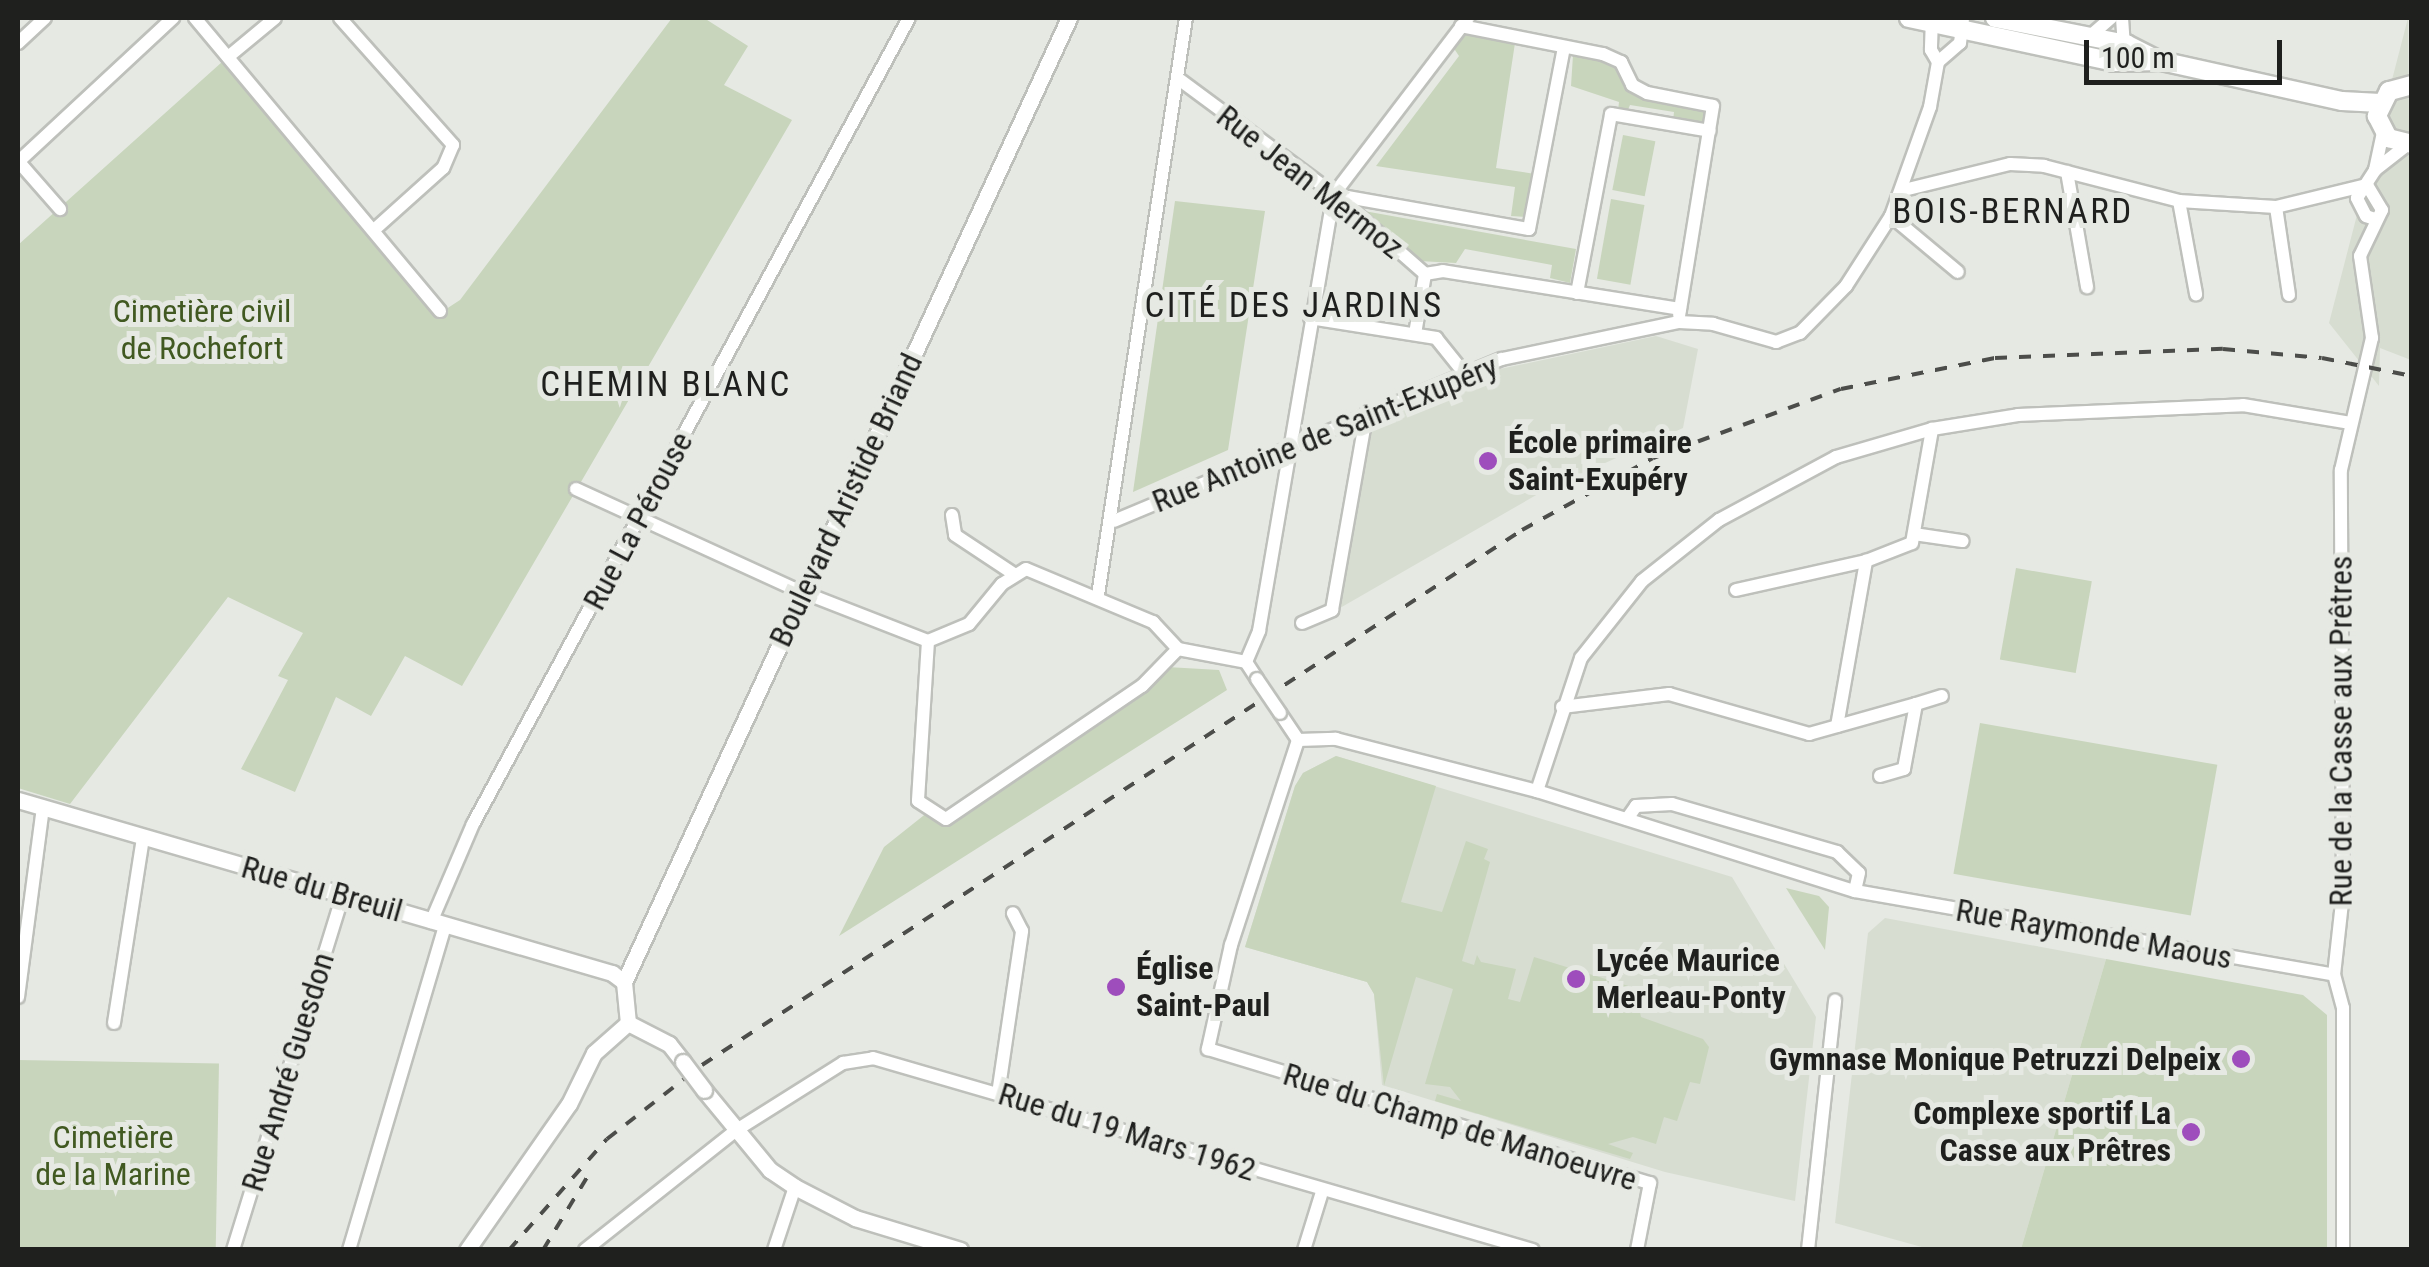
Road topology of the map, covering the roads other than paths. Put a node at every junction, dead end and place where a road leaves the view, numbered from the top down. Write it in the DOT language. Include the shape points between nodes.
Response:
graph roads {
  1 [pos="46,18"];
  2 [pos="173,18"];
  3 [pos="195,18"];
  4 [pos="275,18"];
  5 [pos="340,18"];
  6 [pos="909,18"];
  7 [pos="1069,18"];
  8 [pos="1186,18"];
  9 [pos="1909,18"];
  10 [pos="1996,18"];
  11 [pos="2111,18"];
  12 [pos="2122,18"];
  13 [pos="1932,20"];
  14 [pos="1465,22"];
  15 [pos="1962,24"];
  16 [pos="2089,38"];
  17 [pos="18,43"];
  18 [pos="2126,44"];
  19 [pos="1564,46"];
  20 [pos="228,57"];
  21 [pos="1938,62"];
  22 [pos="2114,62"];
  23 [pos="2161,62"];
  24 [pos="1180,80"];
  25 [pos="2412,85"];
  26 [pos="2342,101"];
  27 [pos="2380,103"];
  28 [pos="2381,127"];
  29 [pos="1710,132"];
  30 [pos="2409,144"];
  31 [pos="18,162"];
  32 [pos="2375,170"];
  33 [pos="2068,172"];
  34 [pos="2367,184"];
  35 [pos="1904,190"];
  36 [pos="1334,194"];
  37 [pos="2179,201"];
  38 [pos="2276,207"];
  39 [pos="60,209"];
  40 [pos="1891,216"];
  41 [pos="374,230"];
  42 [pos="1958,272"];
  43 [pos="1425,274"];
  44 [pos="2087,287"];
  45 [pos="1577,293"];
  46 [pos="2196,294"];
  47 [pos="2289,294"];
  48 [pos="440,311"];
  49 [pos="1679,316"];
  50 [pos="1310,318"];
  51 [pos="1415,334"];
  52 [pos="1464,373"];
  53 [pos="1367,412"];
  54 [pos="2350,423"];
  55 [pos="1932,428"];
  56 [pos="1287,450"];
  57 [pos="576,489"];
  58 [pos="952,515"];
  59 [pos="640,518"];
  60 [pos="1114,521"];
  61 [pos="1914,534"];
  62 [pos="1962,542"];
  63 [pos="1866,561"];
  64 [pos="1014,574"];
  65 [pos="804,590"];
  66 [pos="1736,590"];
  67 [pos="1098,594"];
  68 [pos="1302,623"];
  69 [pos="928,641"];
  70 [pos="1178,648"];
  71 [pos="1246,662"];
  72 [pos="1942,696"];
  73 [pos="1916,704"];
  74 [pos="1562,707"];
  75 [pos="1837,726"];
  76 [pos="1298,740"];
  77 [pos="1880,776"];
  78 [pos="1538,792"];
  79 [pos="18,800"];
  80 [pos="43,808"];
  81 [pos="1627,819"];
  82 [pos="143,837"];
  83 [pos="1854,892"];
  84 [pos="342,895"];
  85 [pos="1014,914"];
  86 [pos="438,923"];
  87 [pos="2334,975"];
  88 [pos="624,982"];
  89 [pos="18,997"];
  90 [pos="1835,1000"];
  91 [pos="114,1023"];
  92 [pos="628,1023"];
  93 [pos="998,1094"];
  94 [pos="734,1130"];
  95 [pos="796,1188"];
  96 [pos="1322,1192"];
  97 [pos="233,1250"];
  98 [pos="349,1250"];
  99 [pos="466,1250"];
  100 [pos="585,1250"];
  101 [pos="774,1250"];
  102 [pos="960,1250"];
  103 [pos="1304,1250"];
  104 [pos="1533,1250"];
  105 [pos="1638,1250"];
  106 [pos="1808,1250"];
  107 [pos="2343,1250"];
  1 -- 17 [label="street"];
  2 -- 31 [label="street"];
  3 -- 20 [label="street"];
  4 -- 20 [label="street"];
  5 -- 41 [label="street" via="453,145 443,168"];
  6 -- 59 [label="street, Rue La Pérouse"];
  7 -- 65 [label="street, Boulevard Aristide Briand"];
  8 -- 24 [label="street"];
  9 -- 13 [label="main road"];
  10 -- 16 [label="main road"];
  11 -- 16 [label="street"];
  12 -- 18 [label="street"];
  13 -- 15 [label="main road"];
  13 -- 21 [label="street, Rue Antoine de Saint-Exupéry" via="1931,50"];
  14 -- 19 [label="street"];
  14 -- 36 [label="street"];
  15 -- 21 [label="street, Rue Antoine de Saint-Exupéry" via="1960,43"];
  15 -- 22 [label="main road"];
  16 -- 18 [label="main road"];
  18 -- 22 [label="street"];
  18 -- 23 [label="main road"];
  19 -- 29 [label="street" via="1621,62 1632,85 1647,93 1713,106"];
  19 -- 36 [label="street" via="1530,230"];
  20 -- 41 [label="street"];
  21 -- 35 [label="street, Rue Antoine de Saint-Exupéry"];
  22 -- 23 [label="main road"];
  23 -- 26 [label="main road"];
  24 -- 36 [label="street, Rue Jean Mermoz"];
  24 -- 60 [label="street"];
  25 -- 27 [label="main road" via="2395,88"];
  26 -- 27 [label="main road"];
  26 -- 28 [label="main road"];
  27 -- 28 [label="main road"];
  28 -- 30 [label="main road"];
  28 -- 32 [label="street"];
  29 -- 45 [label="street" via="1612,114"];
  29 -- 49 [label="street"];
  30 -- 32 [label="street"];
  31 -- 39 [label="street"];
  32 -- 34 [label="street"];
  33 -- 35 [label="street" via="2010,164"];
  33 -- 37 [label="street"];
  33 -- 44 [label="street"];
  34 -- 38 [label="street"];
  34 -- 54 [label="street, Rue de la Casse aux Prêtres" via="2357,198 2366,216 2376,219 2360,256 2372,338"];
  35 -- 40 [label="street, Rue Antoine de Saint-Exupéry"];
  36 -- 43 [label="street, Rue Jean Mermoz"];
  36 -- 50 [label="street"];
  37 -- 38 [label="street"];
  37 -- 46 [label="street"];
  38 -- 47 [label="street"];
  40 -- 42 [label="street"];
  40 -- 49 [label="street, Rue Antoine de Saint-Exupéry" via="1846,286 1800,333 1776,342"];
  41 -- 48 [label="street"];
  43 -- 45 [label="street, Rue Jean Mermoz" via="1443,271"];
  43 -- 51 [label="street"];
  45 -- 49 [label="street, Rue Jean Mermoz"];
  49 -- 52 [label="street, Rue Antoine de Saint-Exupéry"];
  50 -- 51 [label="street"];
  50 -- 56 [label="street"];
  51 -- 52 [label="street" via="1451,349"];
  52 -- 53 [label="street, Rue Antoine de Saint-Exupéry"];
  53 -- 56 [label="street, Rue Antoine de Saint-Exupéry"];
  53 -- 68 [label="street" via="1332,610"];
  54 -- 55 [label="street" via="2243,405 2018,415"];
  54 -- 87 [label="street, Rue de la Casse aux Prêtres" via="2340,490 2343,894"];
  55 -- 61 [label="street"];
  55 -- 74 [label="street" via="1822,464 1686,543 1594,637"];
  56 -- 60 [label="street, Rue Antoine de Saint-Exupéry"];
  56 -- 71 [label="street" via="1261,617"];
  57 -- 59 [label="street"];
  58 -- 64 [label="street" via="955,534"];
  59 -- 65 [label="street"];
  59 -- 86 [label="street, Rue La Pérouse" via="473,824"];
  60 -- 67 [label="street"];
  61 -- 62 [label="street"];
  61 -- 63 [label="street" via="1906,548"];
  63 -- 66 [label="street"];
  63 -- 75 [label="street"];
  64 -- 67 [label="street" via="1042,571"];
  64 -- 69 [label="street" via="969,624"];
  65 -- 69 [label="street"];
  65 -- 88 [label="street, Boulevard Aristide Briand"];
  67 -- 70 [label="street" via="1153,622"];
  69 -- 70 [label="street" via="918,801 946,819 1142,686"];
  70 -- 71 [label="street"];
  71 -- 76 [label="street, bridge"];
  72 -- 73 [label="street"];
  73 -- 75 [label="street"];
  73 -- 77 [label="street" via="1904,769"];
  74 -- 75 [label="street" via="1656,693 1803,733"];
  74 -- 78 [label="street"];
  76 -- 78 [label="street, Rue Raymonde Maous" via="1336,739"];
  76 -- 105 [label="street, Rue du Champ de Manoeuvre" via="1231,945 1208,1050 1650,1184"];
  78 -- 81 [label="street, Rue Raymonde Maous"];
  79 -- 80 [label="street, Rue du Breuil"];
  80 -- 82 [label="street, Rue du Breuil"];
  80 -- 89 [label="street"];
  81 -- 83 [label="street, Rue Raymonde Maous"];
  81 -- 83 [label="street" via="1636,806 1672,804 1837,852 1859,873"];
  82 -- 84 [label="street, Rue du Breuil"];
  82 -- 91 [label="street"];
  83 -- 87 [label="street, Rue Raymonde Maous"];
  84 -- 86 [label="street, Rue du Breuil"];
  84 -- 97 [label="street, Rue André Guesdon"];
  85 -- 93 [label="street" via="1022,932"];
  86 -- 88 [label="street, Rue du Breuil"];
  86 -- 98 [label="street, Rue La Pérouse"];
  87 -- 107 [label="street, Rue de la Casse aux Prêtres" via="2342,1008"];
  88 -- 92 [label="street"];
  90 -- 106 [label="street"];
  92 -- 94 [label="street, bridge" via="659,1036"];
  92 -- 99 [label="street" via="594,1053 569,1104"];
  93 -- 94 [label="street, Rue du 19 Mars 1962" via="855,1058"];
  93 -- 96 [label="street, Rue du 19 Mars 1962"];
  94 -- 95 [label="street"];
  94 -- 100 [label="street, Rue du 19 Mars 1962"];
  95 -- 101 [label="street"];
  95 -- 102 [label="street" via="855,1218"];
  96 -- 103 [label="street"];
  96 -- 104 [label="street, Rue du 19 Mars 1962"];
}
